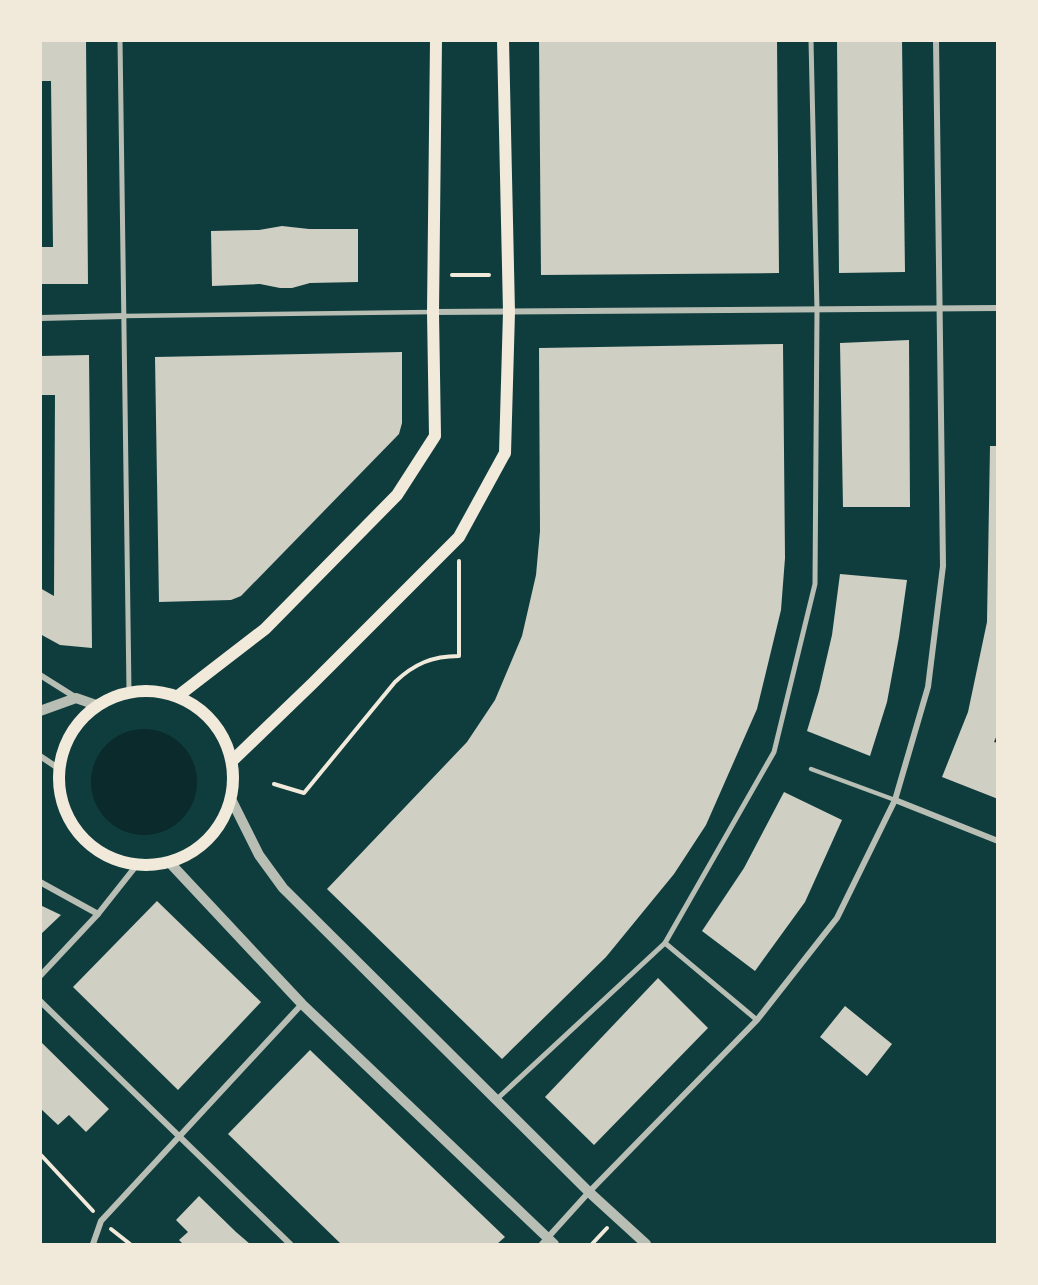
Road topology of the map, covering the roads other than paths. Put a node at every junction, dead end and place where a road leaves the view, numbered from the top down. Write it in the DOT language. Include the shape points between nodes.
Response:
graph roads {
  1 [pos="120,40"];
  2 [pos="436,40"];
  3 [pos="503,40"];
  4 [pos="811,40"];
  5 [pos="936,40"];
  6 [pos="998,308"];
  7 [pos="941,309"];
  8 [pos="817,310"];
  9 [pos="433,312"];
  10 [pos="509,312"];
  11 [pos="124,316"];
  12 [pos="40,318"];
  13 [pos="40,675"];
  14 [pos="129,692"];
  15 [pos="178,696"];
  16 [pos="76,698"];
  17 [pos="96,705"];
  18 [pos="40,711"];
  19 [pos="40,756"];
  20 [pos="232,761"];
  21 [pos="58,768"];
  22 [pos="811,769"];
  23 [pos="231,799"];
  24 [pos="896,800"];
  25 [pos="998,841"];
  26 [pos="170,863"];
  27 [pos="136,866"];
  28 [pos="40,882"];
  29 [pos="98,914"];
  30 [pos="665,943"];
  31 [pos="40,976"];
  32 [pos="40,1001"];
  33 [pos="302,1004"];
  34 [pos="757,1020"];
  35 [pos="497,1099"];
  36 [pos="178,1136"];
  37 [pos="589,1192"];
  38 [pos="548,1243"];
  39 [pos="93,1245"];
  40 [pos="290,1245"];
  41 [pos="646,1245"];
  1 -- 11 [label="street"];
  2 -- 9 [label="main road"];
  3 -- 10 [label="main road"];
  4 -- 8 [label="street"];
  5 -- 7 [label="street"];
  6 -- 7 [label="street"];
  7 -- 8 [label="street"];
  7 -- 24 [label="street" via="942,566 928,687"];
  8 -- 10 [label="street"];
  8 -- 30 [label="street" via="815,584 774,752"];
  9 -- 10 [label="street"];
  9 -- 11 [label="lane"];
  9 -- 15 [label="main road" via="435,436 397,495 265,629"];
  10 -- 20 [label="main road" via="505,453 459,537"];
  11 -- 12 [label="street"];
  11 -- 14 [label="street"];
  13 -- 16 [label="street"];
  14 -- 15 [label="main road" via="157,691"];
  14 -- 17 [label="main road"];
  15 -- 20 [label="main road" via="214,722"];
  16 -- 17 [label="street"];
  16 -- 18 [label="street"];
  17 -- 21 [label="main road" via="68,737"];
  19 -- 21 [label="street"];
  20 -- 23 [label="main road"];
  21 -- 27 [label="main road" via="61,802 79,836 105,856"];
  22 -- 24 [label="lane"];
  23 -- 26 [label="main road" via="217,831 198,849"];
  23 -- 35 [label="street" via="253,845 283,888"];
  24 -- 25 [label="street"];
  24 -- 34 [label="street" via="837,918"];
  26 -- 27 [label="main road"];
  26 -- 33 [label="street"];
  27 -- 29 [label="street"];
  28 -- 29 [label="street"];
  29 -- 31 [label="street"];
  30 -- 34 [label="street"];
  30 -- 35 [label="street"];
  32 -- 36 [label="street"];
  33 -- 36 [label="street"];
  33 -- 38 [label="street"];
  34 -- 37 [label="street"];
  35 -- 37 [label="street"];
  36 -- 39 [label="street" via="101,1221"];
  36 -- 40 [label="street"];
  37 -- 38 [label="street"];
  37 -- 41 [label="street"];
}
